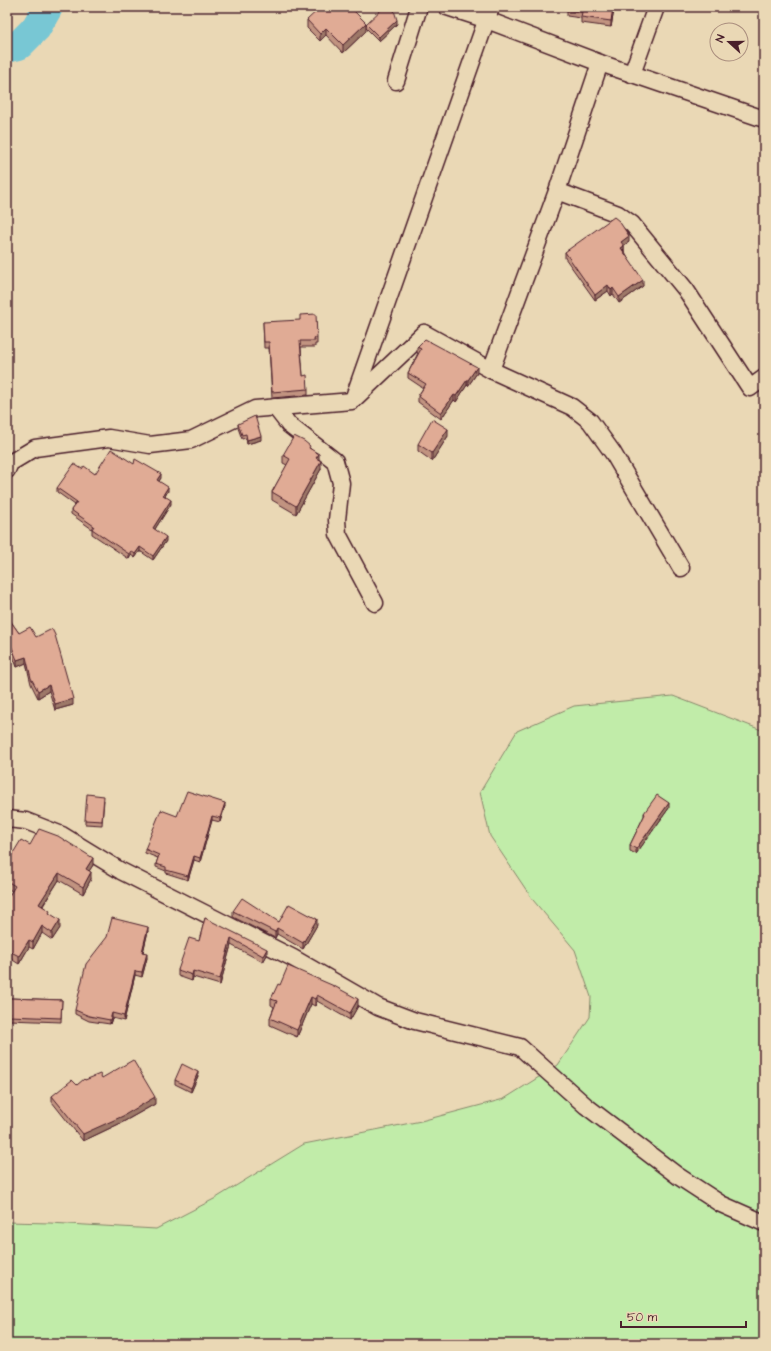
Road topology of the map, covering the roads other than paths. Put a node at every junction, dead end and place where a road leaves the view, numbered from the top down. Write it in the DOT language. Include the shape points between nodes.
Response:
graph roads {
  1 [pos="419,7"];
  2 [pos="447,7"];
  3 [pos="656,7"];
  4 [pos="489,13"];
  5 [pos="600,63"];
  6 [pos="632,74"];
  7 [pos="396,81"];
  8 [pos="764,120"];
  9 [pos="558,190"];
  10 [pos="491,370"];
  11 [pos="764,378"];
  12 [pos="352,401"];
  13 [pos="275,407"];
  14 [pos="7,470"];
  15 [pos="681,568"];
  16 [pos="375,603"];
  17 [pos="7,819"];
  18 [pos="764,1223"];
  1 -- 7 [label="street"];
  2 -- 4 [label="street"];
  3 -- 6 [label="street"];
  4 -- 5 [label="street"];
  4 -- 12 [label="street"];
  5 -- 6 [label="street"];
  5 -- 9 [label="street"];
  6 -- 8 [label="street"];
  9 -- 10 [label="street"];
  9 -- 11 [label="street" via="618,214 632,224 686,290 750,388"];
  10 -- 12 [label="street" via="424,333"];
  10 -- 15 [label="street" via="572,406 590,420 613,453"];
  12 -- 13 [label="street"];
  13 -- 14 [label="street" via="255,409 191,440 150,445 109,438 35,448 10,463"];
  13 -- 16 [label="street" via="289,425 335,460 341,483 338,534"];
  17 -- 18 [label="street" via="26,821 62,835 121,871 292,958 378,1007 415,1021 520,1047 586,1106 678,1176 722,1204"];
}
